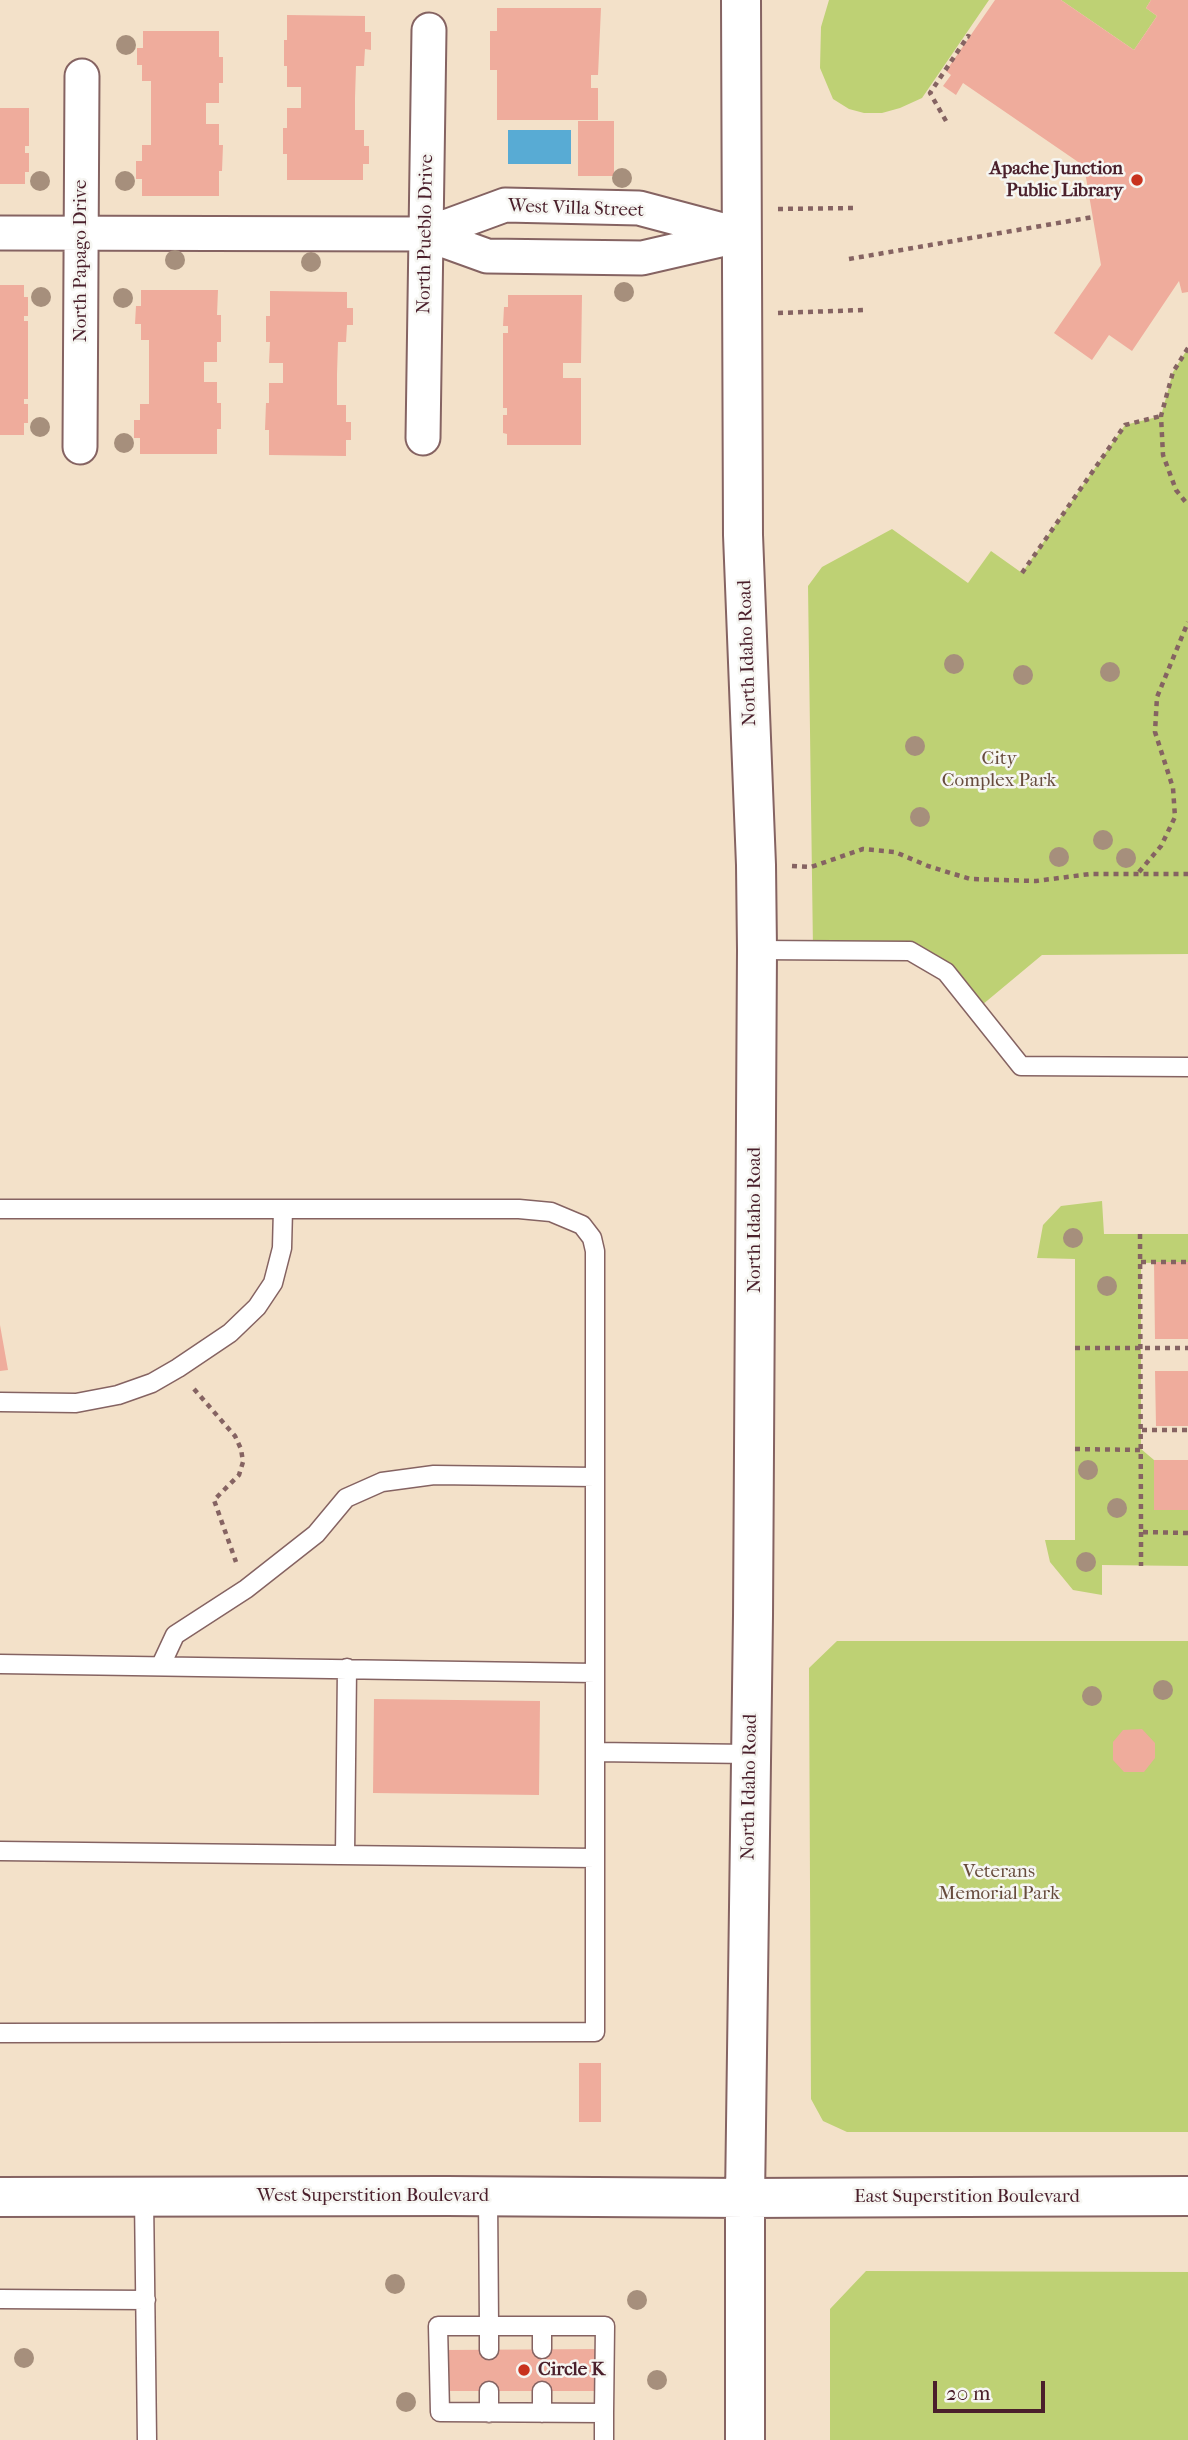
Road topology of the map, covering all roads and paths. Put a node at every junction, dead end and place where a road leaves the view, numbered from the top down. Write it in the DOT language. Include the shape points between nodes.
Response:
graph roads {
  1 [pos="741,0"];
  2 [pos="429,30"];
  3 [pos="970,37"];
  4 [pos="82,76"];
  5 [pos="946,121"];
  6 [pos="854,208"];
  7 [pos="1093,217"];
  8 [pos="742,222"];
  9 [pos="0,233"];
  10 [pos="80,233"];
  11 [pos="426,234"];
  12 [pos="849,259"];
  13 [pos="863,310"];
  14 [pos="742,315"];
  15 [pos="1188,348"];
  16 [pos="1161,416"];
  17 [pos="423,438"];
  18 [pos="80,447"];
  19 [pos="1188,505"];
  20 [pos="1022,573"];
  21 [pos="1188,622"];
  22 [pos="756,865"];
  23 [pos="1138,873"];
  24 [pos="1188,874"];
  25 [pos="757,950"];
  26 [pos="1188,1067"];
  27 [pos="0,1209"];
  28 [pos="283,1209"];
  29 [pos="1140,1234"];
  30 [pos="1141,1262"];
  31 [pos="1188,1262"];
  32 [pos="1075,1348"];
  33 [pos="1141,1349"];
  34 [pos="1188,1349"];
  35 [pos="196,1391"];
  36 [pos="0,1402"];
  37 [pos="1142,1430"];
  38 [pos="1188,1430"];
  39 [pos="1075,1449"];
  40 [pos="1141,1450"];
  41 [pos="595,1477"];
  42 [pos="1141,1532"];
  43 [pos="1188,1533"];
  44 [pos="1141,1566"];
  45 [pos="246,1589"];
  46 [pos="0,1664"];
  47 [pos="161,1665"];
  48 [pos="347,1668"];
  49 [pos="595,1673"];
  50 [pos="595,1752"];
  51 [pos="750,1754"];
  52 [pos="0,1851"];
  53 [pos="345,1855"];
  54 [pos="595,1858"];
  55 [pos="0,2033"];
  56 [pos="488,2196"];
  57 [pos="1188,2196"];
  58 [pos="0,2197"];
  59 [pos="144,2197"];
  60 [pos="745,2198"];
  61 [pos="0,2300"];
  62 [pos="146,2300"];
  63 [pos="489,2326"];
  64 [pos="542,2327"];
  65 [pos="489,2350"];
  66 [pos="542,2350"];
  67 [pos="489,2391"];
  68 [pos="542,2391"];
  69 [pos="489,2413"];
  70 [pos="542,2413"];
  71 [pos="604,2413"];
  72 [pos="147,2440"];
  73 [pos="604,2440"];
  74 [pos="745,2440"];
  1 -- 8 [label="street, North Idaho Road"];
  2 -- 11 [label="street, North Pueblo Drive"];
  3 -- 5 [label="path" via="930,93"];
  4 -- 10 [label="street, North Papago Drive"];
  6 -- 8 [label="path"];
  7 -- 12 [label="path"];
  8 -- 11 [label="street, West Villa Street" via="639,208 505,205"];
  8 -- 11 [label="street, West Villa Street" via="642,258 487,257"];
  8 -- 14 [label="street, North Idaho Road"];
  9 -- 10 [label="street, West Villa Street"];
  10 -- 11 [label="street, West Villa Street"];
  10 -- 18 [label="street, North Papago Drive"];
  11 -- 17 [label="street, North Pueblo Drive"];
  13 -- 14 [label="path"];
  14 -- 22 [label="street, North Idaho Road" via="743,535"];
  15 -- 16 [label="path" via="1173,372"];
  16 -- 19 [label="path" via="1163,455 1176,490"];
  16 -- 20 [label="path" via="1125,425"];
  21 -- 23 [label="path" via="1157,697 1155,732 1173,788 1175,817 1161,846"];
  22 -- 23 [label="path" via="811,867 863,849 895,852 970,879 1036,881"];
  22 -- 25 [label="street, North Idaho Road"];
  23 -- 24 [label="path"];
  25 -- 26 [label="lane" via="910,951 946,972 1021,1066"];
  25 -- 51 [label="street, North Idaho Road"];
  27 -- 28 [label="lane"];
  28 -- 36 [label="lane" via="282,1248 273,1283 257,1307 230,1333 152,1383 118,1395 76,1403"];
  28 -- 41 [label="lane" via="519,1209 551,1212 582,1225 595,1251"];
  29 -- 30 [label="path"];
  30 -- 31 [label="path"];
  30 -- 33 [label="path"];
  32 -- 33 [label="path"];
  33 -- 34 [label="path"];
  33 -- 37 [label="path"];
  35 -- 45 [label="path" via="241,1449 239,1475 214,1500"];
  37 -- 38 [label="path"];
  37 -- 40 [label="path"];
  39 -- 40 [label="path"];
  40 -- 42 [label="path"];
  41 -- 45 [label="lane" via="434,1475 382,1482 346,1498 316,1534"];
  41 -- 49 [label="lane"];
  42 -- 43 [label="path"];
  42 -- 44 [label="path"];
  45 -- 47 [label="lane" via="175,1635"];
  46 -- 47 [label="lane"];
  47 -- 48 [label="lane"];
  48 -- 49 [label="lane"];
  48 -- 53 [label="lane"];
  49 -- 50 [label="lane"];
  50 -- 51 [label="lane"];
  50 -- 54 [label="lane"];
  51 -- 60 [label="street, North Idaho Road"];
  52 -- 53 [label="lane"];
  53 -- 54 [label="lane"];
  54 -- 55 [label="lane" via="595,2032"];
  56 -- 59 [label="street, West Superstition Boulevard"];
  56 -- 60 [label="street, West Superstition Boulevard"];
  56 -- 63 [label="lane"];
  57 -- 60 [label="street, East Superstition Boulevard"];
  58 -- 59 [label="street, West Superstition Boulevard"];
  59 -- 62 [label="lane"];
  60 -- 74 [label="street, North Idaho Road"];
  61 -- 62 [label="lane"];
  62 -- 72 [label="lane"];
  63 -- 64 [label="lane"];
  63 -- 65 [label="lane"];
  63 -- 69 [label="lane" via="439,2326 440,2412"];
  64 -- 66 [label="lane"];
  64 -- 71 [label="lane" via="605,2326"];
  67 -- 69 [label="lane"];
  68 -- 70 [label="lane"];
  69 -- 70 [label="lane"];
  70 -- 71 [label="lane"];
  71 -- 73 [label="lane"];
}
